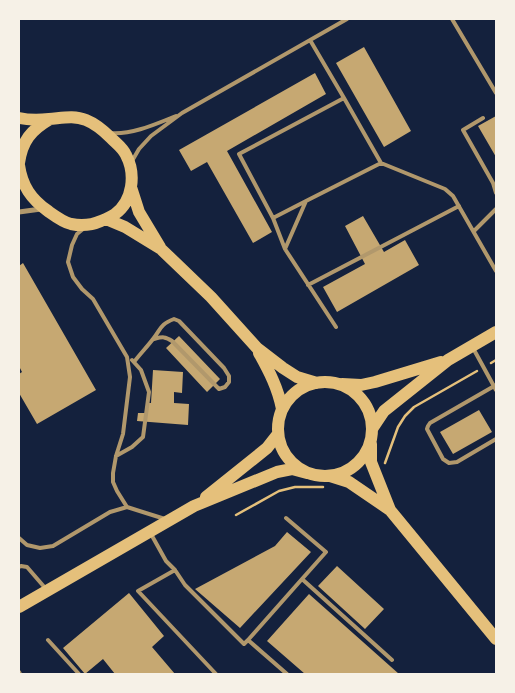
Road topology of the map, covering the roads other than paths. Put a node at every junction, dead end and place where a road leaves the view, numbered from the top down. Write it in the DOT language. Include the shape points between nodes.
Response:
graph roads {
  1 [pos="347,19"];
  2 [pos="452,19"];
  3 [pos="310,40"];
  4 [pos="496,93"];
  5 [pos="344,98"];
  6 [pos="182,113"];
  7 [pos="19,118"];
  8 [pos="483,118"];
  9 [pos="50,119"];
  10 [pos="106,133"];
  11 [pos="19,158"];
  12 [pos="381,163"];
  13 [pos="130,165"];
  14 [pos="131,187"];
  15 [pos="496,193"];
  16 [pos="306,201"];
  17 [pos="459,206"];
  18 [pos="45,209"];
  19 [pos="496,209"];
  20 [pos="19,212"];
  21 [pos="273,218"];
  22 [pos="106,219"];
  23 [pos="88,225"];
  24 [pos="474,231"];
  25 [pos="161,249"];
  26 [pos="285,249"];
  27 [pos="496,271"];
  28 [pos="308,285"];
  29 [pos="336,327"];
  30 [pos="496,332"];
  31 [pos="154,339"];
  32 [pos="472,346"];
  33 [pos="257,348"];
  34 [pos="127,357"];
  35 [pos="448,360"];
  36 [pos="134,362"];
  37 [pos="317,383"];
  38 [pos="339,384"];
  39 [pos="496,387"];
  40 [pos="282,409"];
  41 [pos="278,434"];
  42 [pos="371,435"];
  43 [pos="496,439"];
  44 [pos="116,456"];
  45 [pos="307,473"];
  46 [pos="330,476"];
  47 [pos="194,506"];
  48 [pos="127,507"];
  49 [pos="390,510"];
  50 [pos="286,518"];
  51 [pos="170,521"];
  52 [pos="149,532"];
  53 [pos="19,538"];
  54 [pos="19,567"];
  55 [pos="175,570"];
  56 [pos="302,579"];
  57 [pos="48,590"];
  58 [pos="19,607"];
  59 [pos="496,639"];
  60 [pos="48,640"];
  61 [pos="248,640"];
  62 [pos="392,660"];
  63 [pos="79,674"];
  64 [pos="216,674"];
  65 [pos="287,674"];
  1 -- 3 [label="lane"];
  2 -- 4 [label="lane"];
  3 -- 5 [label="lane"];
  3 -- 6 [label="lane"];
  5 -- 12 [label="lane"];
  5 -- 21 [label="lane" via="239,154"];
  6 -- 10 [label="lane" via="136,130"];
  6 -- 13 [label="lane" via="151,136"];
  7 -- 9 [label="main road"];
  8 -- 15 [label="lane" via="463,130"];
  9 -- 10 [label="main road" via="85,119"];
  9 -- 11 [label="main road" via="28,136"];
  10 -- 13 [label="main road" via="126,154"];
  11 -- 18 [label="main road" via="24,184"];
  12 -- 16 [label="lane"];
  12 -- 17 [label="lane" via="445,189"];
  13 -- 14 [label="main road"];
  14 -- 22 [label="main road" via="123,206"];
  14 -- 25 [label="main road" via="139,212"];
  16 -- 21 [label="lane"];
  16 -- 26 [label="lane"];
  17 -- 24 [label="lane"];
  17 -- 28 [label="lane"];
  18 -- 20 [label="street"];
  18 -- 23 [label="main road" via="70,223"];
  19 -- 24 [label="lane"];
  21 -- 26 [label="lane"];
  22 -- 23 [label="main road"];
  22 -- 25 [label="main road"];
  23 -- 34 [label="lane" via="77,234 68,262 73,277 93,299"];
  24 -- 27 [label="lane"];
  25 -- 33 [label="main road"];
  26 -- 28 [label="lane"];
  28 -- 29 [label="lane"];
  30 -- 32 [label="main road"];
  31 -- 31 [label="lane" via="160,327 174,319 179,321 224,368 229,382 219,389 172,341 162,336"];
  31 -- 36 [label="lane"];
  32 -- 35 [label="main road"];
  32 -- 39 [label="lane"];
  33 -- 37 [label="main road" via="298,377"];
  33 -- 40 [label="main road" via="271,374"];
  34 -- 36 [label="lane"];
  34 -- 44 [label="lane" via="130,377"];
  35 -- 38 [label="main road" via="375,382"];
  35 -- 42 [label="main road" via="384,411"];
  36 -- 44 [label="lane" via="141,370 149,392 143,437"];
  37 -- 38 [label="main road"];
  37 -- 40 [label="main road" via="293,394"];
  38 -- 42 [label="main road" via="360,398 369,412"];
  39 -- 43 [label="lane" via="430,423 427,429 443,460 449,463 457,462"];
  40 -- 41 [label="main road"];
  41 -- 45 [label="main road" via="287,458"];
  41 -- 47 [label="main road" via="267,448"];
  42 -- 46 [label="main road" via="364,456 346,471"];
  42 -- 49 [label="main road" via="371,462"];
  44 -- 48 [label="lane" via="113,482"];
  45 -- 46 [label="main road"];
  45 -- 47 [label="main road" via="292,469 277,472"];
  46 -- 49 [label="main road" via="349,482"];
  47 -- 51 [label="main road"];
  48 -- 51 [label="lane"];
  48 -- 53 [label="lane" via="110,512 53,546 27,545"];
  49 -- 59 [label="main road"];
  50 -- 56 [label="lane" via="326,552"];
  51 -- 52 [label="main road"];
  52 -- 55 [label="lane"];
  52 -- 57 [label="main road"];
  54 -- 57 [label="lane" via="27,567"];
  55 -- 61 [label="lane" via="184,586 244,644"];
  55 -- 64 [label="lane" via="138,591"];
  56 -- 61 [label="lane"];
  56 -- 62 [label="lane"];
  57 -- 58 [label="main road"];
  60 -- 63 [label="lane"];
  61 -- 65 [label="lane"];
}
